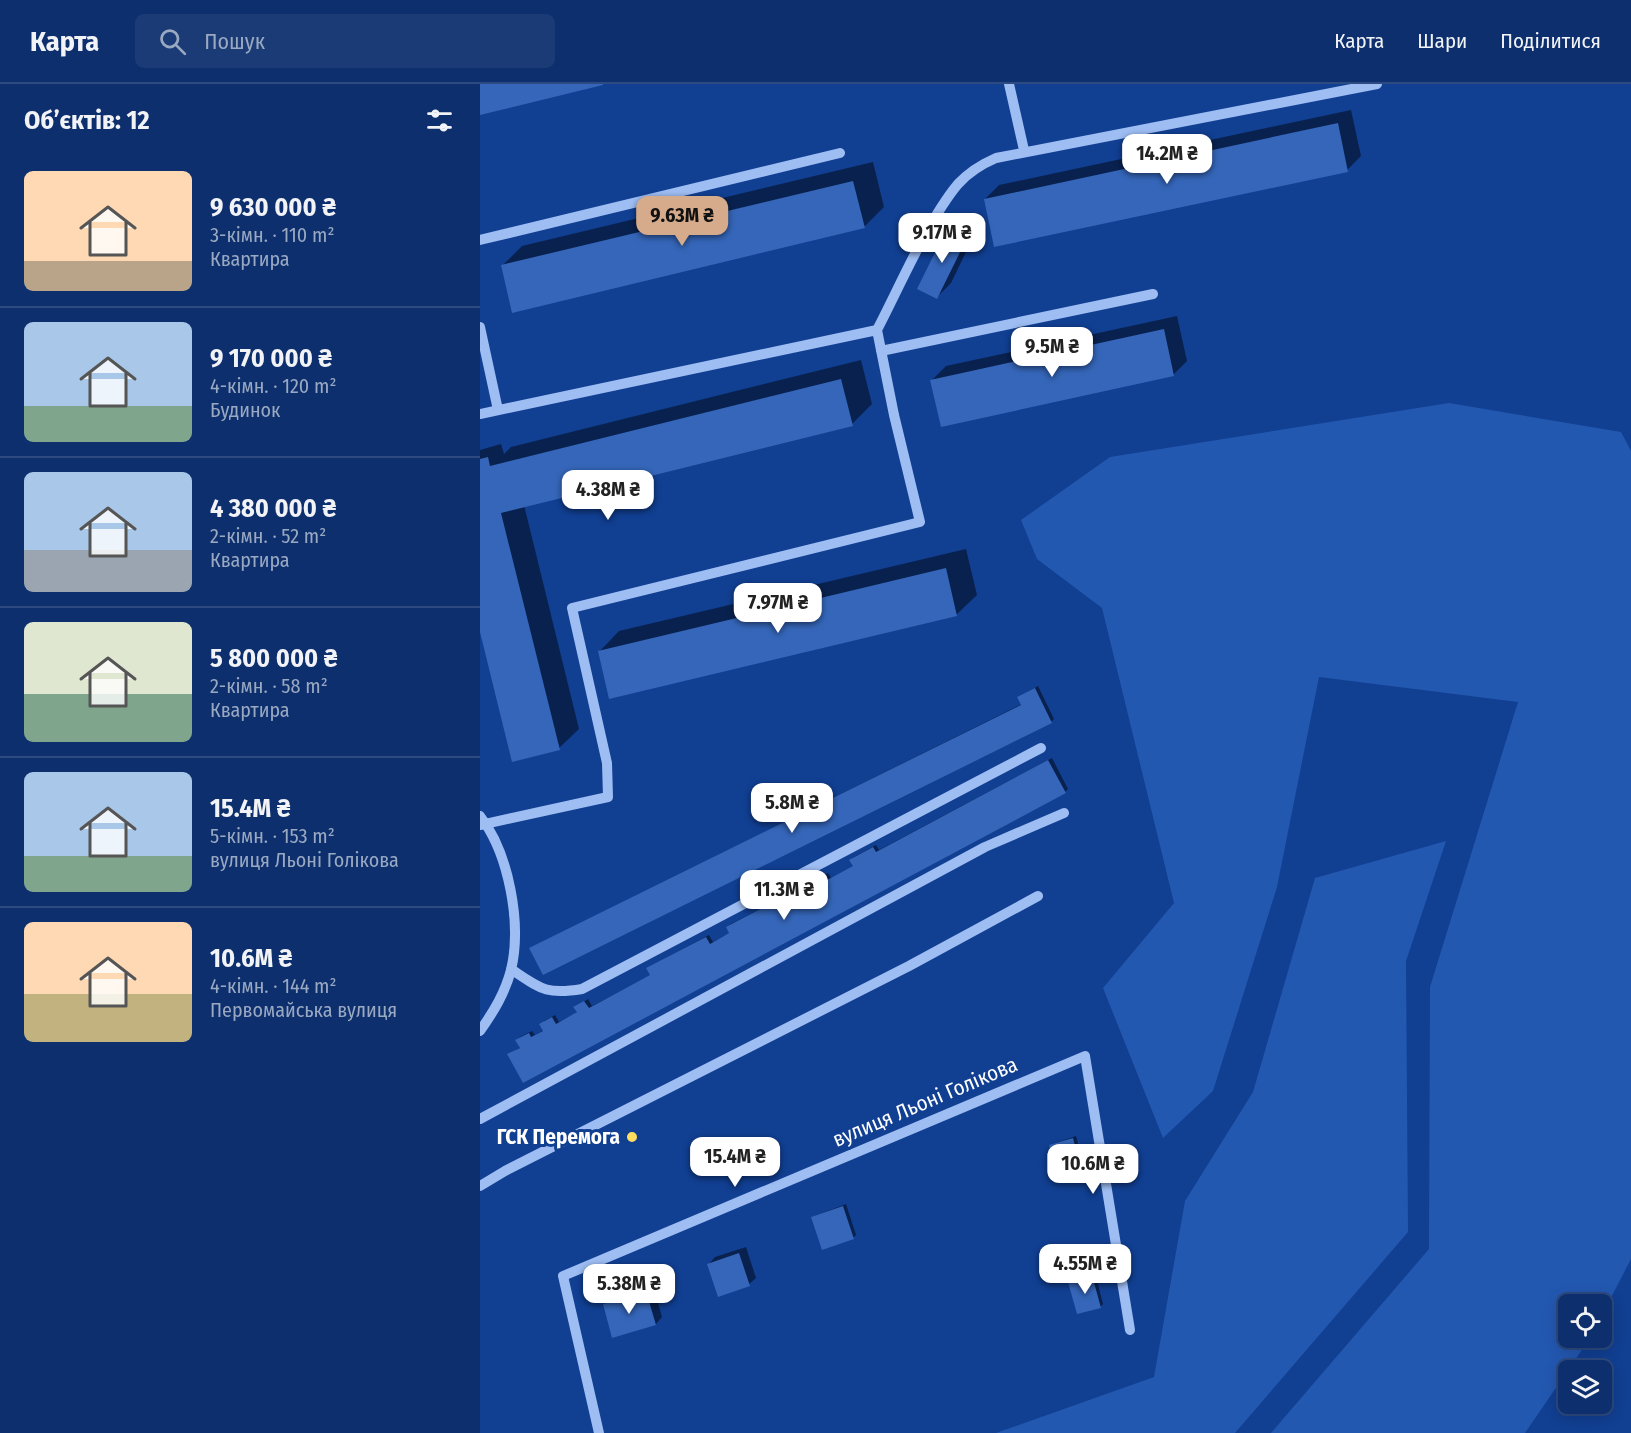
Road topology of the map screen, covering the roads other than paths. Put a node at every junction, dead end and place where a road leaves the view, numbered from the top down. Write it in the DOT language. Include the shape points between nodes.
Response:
graph roads {
  1 [pos="1009,84"];
  2 [pos="1377,84"];
  3 [pos="1024,150"];
  4 [pos="840,153"];
  5 [pos="480,240"];
  6 [pos="1152,294"];
  7 [pos="480,327"];
  8 [pos="877,330"];
  9 [pos="881,351"];
  10 [pos="498,410"];
  11 [pos="480,414"];
  12 [pos="1041,748"];
  13 [pos="1064,813"];
  14 [pos="482,822"];
  15 [pos="1038,896"];
  16 [pos="511,969"];
  17 [pos="480,1030"];
  18 [pos="480,1119"];
  19 [pos="480,1186"];
  20 [pos="1130,1330"];
  21 [pos="599,1433"];
  1 -- 3 [label="street"];
  2 -- 3 [label="street"];
  3 -- 8 [label="street" via="996,158 959,182 943,204"];
  4 -- 5 [label="street"];
  6 -- 9 [label="street"];
  7 -- 10 [label="street"];
  8 -- 9 [label="street"];
  8 -- 10 [label="street"];
  9 -- 14 [label="street" via="920,522 572,609 607,763 608,797"];
  10 -- 11 [label="street"];
  12 -- 16 [label="street" via="582,989 557,993 540,988"];
  13 -- 18 [label="street" via="985,847"];
  14 -- 16 [label="street" via="507,865 513,917"];
  15 -- 19 [label="street"];
  16 -- 17 [label="street" via="498,1005"];
  20 -- 21 [label="street, вулиця Льоні Голікова" via="1085,1056 563,1276"];
}
